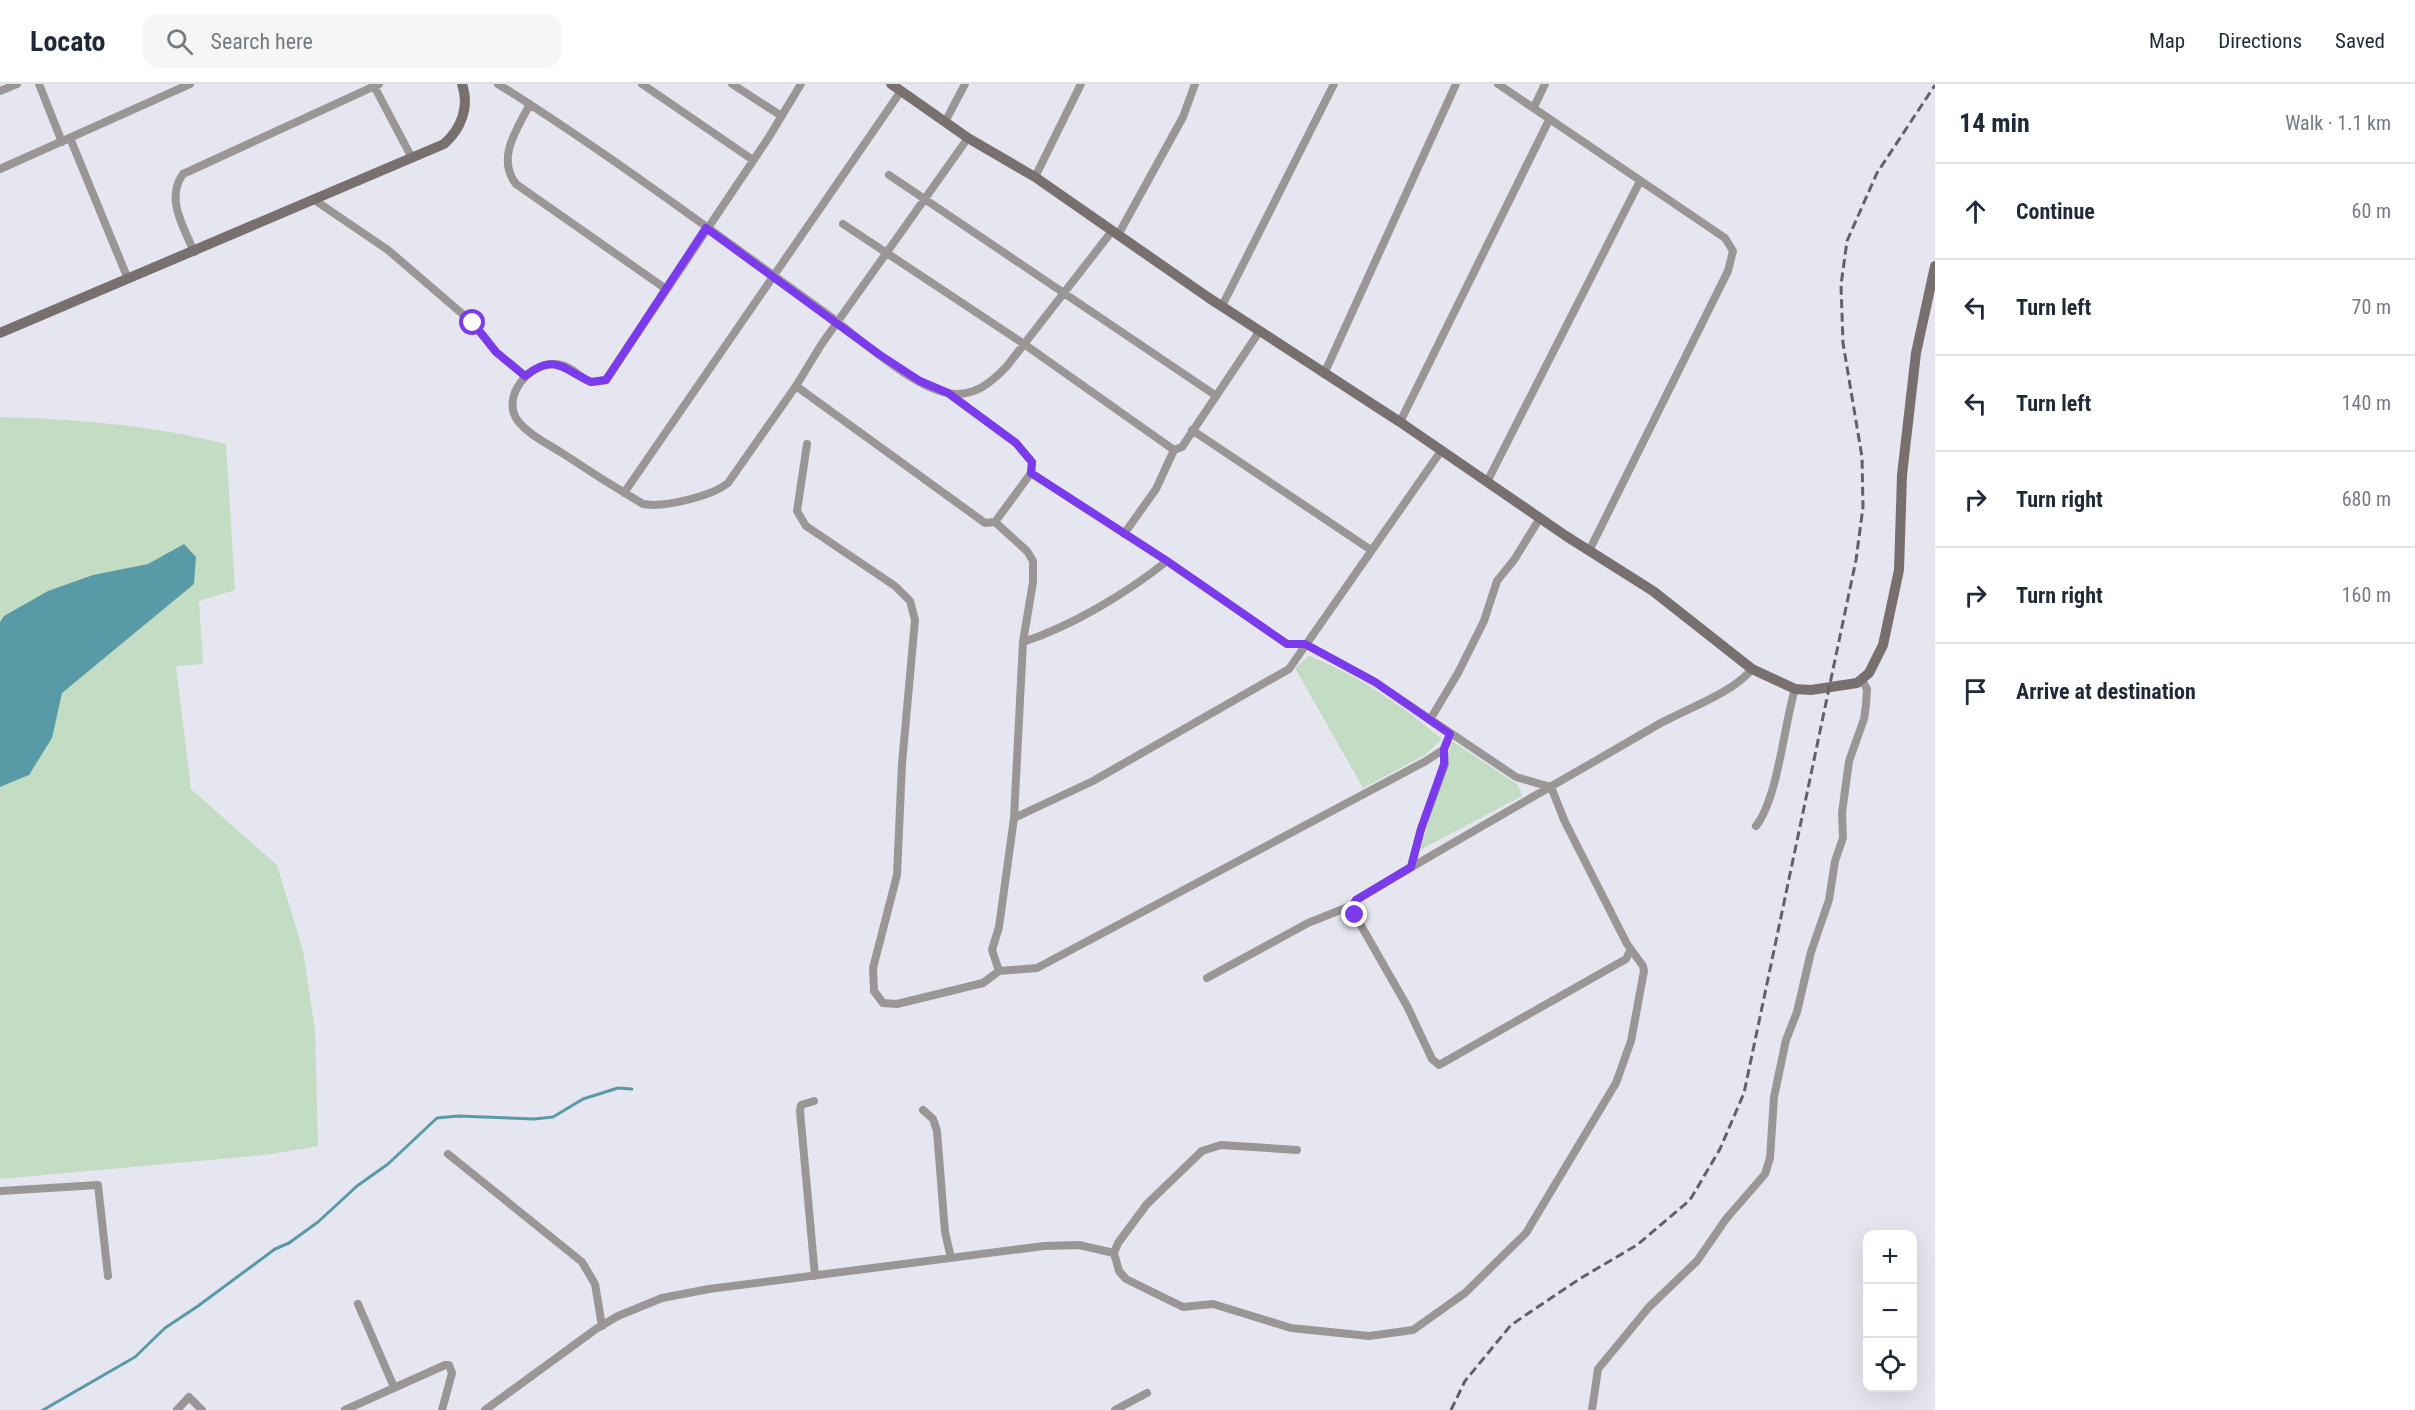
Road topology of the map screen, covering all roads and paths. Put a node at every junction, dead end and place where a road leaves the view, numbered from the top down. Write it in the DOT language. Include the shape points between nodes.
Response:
graph roads {
  1 [pos="17,84"];
  2 [pos="39,84"];
  3 [pos="190,84"];
  4 [pos="462,84"];
  5 [pos="498,84"];
  6 [pos="642,84"];
  7 [pos="732,84"];
  8 [pos="801,84"];
  9 [pos="891,84"];
  10 [pos="965,84"];
  11 [pos="1081,84"];
  12 [pos="1195,84"];
  13 [pos="1334,84"];
  14 [pos="1456,84"];
  15 [pos="1498,84"];
  16 [pos="1545,84"];
  17 [pos="377,85"];
  18 [pos="0,91"];
  19 [pos="901,91"];
  20 [pos="530,104"];
  21 [pos="1534,107"];
  22 [pos="780,115"];
  23 [pos="1549,120"];
  24 [pos="945,122"];
  25 [pos="968,138"];
  26 [pos="66,140"];
  27 [pos="412,158"];
  28 [pos="753,160"];
  29 [pos="0,169"];
  30 [pos="889,175"];
  31 [pos="1035,177"];
  32 [pos="1640,181"];
  33 [pos="314,199"];
  34 [pos="925,199"];
  35 [pos="843,224"];
  36 [pos="706,228"];
  37 [pos="1115,233"];
  38 [pos="194,252"];
  39 [pos="888,253"];
  40 [pos="1935,266"];
  41 [pos="772,275"];
  42 [pos="128,279"];
  43 [pos="666,289"];
  44 [pos="1064,294"];
  45 [pos="1221,306"];
  46 [pos="837,322"];
  47 [pos="1259,332"];
  48 [pos="0,333"];
  49 [pos="1024,344"];
  50 [pos="1324,374"];
  51 [pos="525,376"];
  52 [pos="796,386"];
  53 [pos="948,393"];
  54 [pos="1215,395"];
  55 [pos="1400,422"];
  56 [pos="1192,430"];
  57 [pos="807,444"];
  58 [pos="1174,450"];
  59 [pos="1441,451"];
  60 [pos="1031,473"];
  61 [pos="1487,482"];
  62 [pos="624,493"];
  63 [pos="1540,518"];
  64 [pos="994,522"];
  65 [pos="1124,534"];
  66 [pos="1371,550"];
  67 [pos="1589,551"];
  68 [pos="1167,561"];
  69 [pos="1023,642"];
  70 [pos="1305,644"];
  71 [pos="1752,669"];
  72 [pos="1862,680"];
  73 [pos="1795,689"];
  74 [pos="1431,718"];
  75 [pos="1450,734"];
  76 [pos="1444,749"];
  77 [pos="1551,787"];
  78 [pos="1014,818"];
  79 [pos="1756,826"];
  80 [pos="1411,867"];
  81 [pos="1353,905"];
  82 [pos="1630,951"];
  83 [pos="999,970"];
  84 [pos="1207,978"];
  85 [pos="814,1101"];
  86 [pos="923,1110"];
  87 [pos="1297,1150"];
  88 [pos="448,1154"];
  89 [pos="0,1191"];
  90 [pos="1114,1254"];
  91 [pos="951,1258"];
  92 [pos="108,1276"];
  93 [pos="815,1276"];
  94 [pos="358,1304"];
  95 [pos="602,1326"];
  96 [pos="394,1387"];
  97 [pos="1147,1393"];
  98 [pos="177,1410"];
  99 [pos="202,1410"];
  100 [pos="345,1410"];
  101 [pos="442,1410"];
  102 [pos="485,1410"];
  103 [pos="1115,1410"];
  104 [pos="1592,1410"];
  1 -- 18 [label="street"];
  2 -- 26 [label="street"];
  3 -- 26 [label="street"];
  4 -- 27 [label="street" via="465,102 456,134 444,144"];
  5 -- 20 [label="street"];
  6 -- 28 [label="street"];
  7 -- 22 [label="street"];
  8 -- 22 [label="street"];
  9 -- 19 [label="street"];
  10 -- 24 [label="street"];
  11 -- 31 [label="street"];
  12 -- 37 [label="street" via="1183,117"];
  13 -- 45 [label="street"];
  14 -- 50 [label="street"];
  15 -- 21 [label="street"];
  16 -- 21 [label="street"];
  17 -- 27 [label="street"];
  17 -- 38 [label="street" via="183,174 176,183 175,205"];
  19 -- 24 [label="street"];
  19 -- 41 [label="street"];
  20 -- 36 [label="street"];
  20 -- 43 [label="street" via="508,154 509,175 516,184"];
  21 -- 23 [label="street"];
  22 -- 28 [label="street"];
  23 -- 32 [label="street"];
  23 -- 55 [label="street"];
  24 -- 25 [label="street"];
  25 -- 31 [label="street"];
  25 -- 34 [label="street"];
  26 -- 29 [label="street"];
  26 -- 42 [label="street"];
  27 -- 33 [label="street"];
  28 -- 36 [label="street"];
  30 -- 34 [label="street"];
  31 -- 37 [label="street"];
  32 -- 61 [label="street"];
  32 -- 67 [label="street" via="1725,238 1733,251 1728,271"];
  33 -- 38 [label="street"];
  33 -- 51 [label="street" via="388,250 473,323 496,352"];
  34 -- 39 [label="street"];
  34 -- 44 [label="street"];
  35 -- 39 [label="street"];
  36 -- 41 [label="street"];
  36 -- 43 [label="street"];
  37 -- 44 [label="street"];
  37 -- 45 [label="street"];
  38 -- 42 [label="street"];
  39 -- 46 [label="street"];
  39 -- 49 [label="street"];
  40 -- 72 [label="street" via="1923,312 1910,399 1902,475 1899,570 1883,645"];
  41 -- 46 [label="street"];
  41 -- 62 [label="street"];
  42 -- 48 [label="street"];
  43 -- 51 [label="street" via="606,380 591,382 552,363"];
  44 -- 49 [label="street"];
  44 -- 54 [label="street"];
  45 -- 47 [label="street"];
  46 -- 52 [label="street"];
  46 -- 53 [label="street" via="920,381"];
  47 -- 50 [label="street"];
  47 -- 54 [label="street"];
  49 -- 53 [label="street" via="983,387"];
  49 -- 58 [label="street"];
  50 -- 55 [label="street"];
  51 -- 62 [label="street" via="512,404 518,421"];
  52 -- 62 [label="street" via="723,488 652,506"];
  52 -- 64 [label="street" via="985,523"];
  53 -- 60 [label="street" via="1027,453 1032,462"];
  54 -- 56 [label="street"];
  55 -- 59 [label="street"];
  56 -- 58 [label="street" via="1182,447"];
  56 -- 66 [label="street"];
  57 -- 83 [label="street" via="797,512 806,526 895,586 909,601 915,620 897,875 873,968 874,991 883,1003 897,1005 983,983"];
  58 -- 65 [label="street" via="1156,489"];
  59 -- 61 [label="street"];
  59 -- 66 [label="street"];
  60 -- 64 [label="street"];
  60 -- 65 [label="street"];
  61 -- 63 [label="street"];
  63 -- 67 [label="street"];
  63 -- 74 [label="street" via="1497,581 1484,621"];
  64 -- 69 [label="street" via="1033,561"];
  65 -- 68 [label="street"];
  66 -- 70 [label="street"];
  67 -- 71 [label="street" via="1653,591"];
  68 -- 69 [label="street" via="1137,584 1042,636"];
  68 -- 70 [label="street" via="1287,644"];
  69 -- 78 [label="street"];
  70 -- 74 [label="street"];
  70 -- 78 [label="street" via="1289,669 1093,781"];
  71 -- 73 [label="street"];
  71 -- 77 [label="street" via="1735,684"];
  72 -- 73 [label="street" via="1848,686"];
  72 -- 104 [label="street" via="1867,689 1866,705 1849,761 1843,838 1829,900 1786,1040 1774,1097 1770,1158 1765,1174 1726,1219 1697,1261 1649,1307 1598,1369"];
  73 -- 79 [label="street" via="1776,772"];
  74 -- 75 [label="street"];
  75 -- 76 [label="street"];
  75 -- 77 [label="street" via="1516,777"];
  76 -- 80 [label="street" via="1444,764"];
  76 -- 83 [label="street" via="1180,895 1037,968"];
  77 -- 80 [label="street"];
  77 -- 82 [label="street"];
  78 -- 83 [label="street" via="999,927 992,950"];
  80 -- 81 [label="street"];
  81 -- 82 [label="street" via="1432,1059 1439,1065 1563,997 1626,959"];
  81 -- 84 [label="street" via="1308,923"];
  82 -- 90 [label="street" via="1643,966 1643,980 1631,1041 1616,1083 1526,1233 1465,1293 1413,1330 1358,1335 1292,1328 1213,1304 1183,1307 1125,1279"];
  85 -- 93 [label="street" via="801,1105 800,1111"];
  86 -- 91 [label="street" via="933,1119 937,1131 945,1232"];
  87 -- 90 [label="street" via="1221,1144 1202,1151 1147,1204"];
  88 -- 95 [label="street" via="582,1262 595,1284"];
  89 -- 92 [label="street" via="98,1185"];
  90 -- 91 [label="street" via="1079,1245 1056,1245"];
  91 -- 93 [label="street"];
  93 -- 95 [label="street" via="686,1292 640,1307"];
  94 -- 96 [label="street"];
  95 -- 102 [label="street"];
  96 -- 100 [label="street"];
  96 -- 101 [label="street" via="449,1365 452,1372"];
  97 -- 103 [label="street"];
  98 -- 99 [label="street" via="189,1397"];
}
